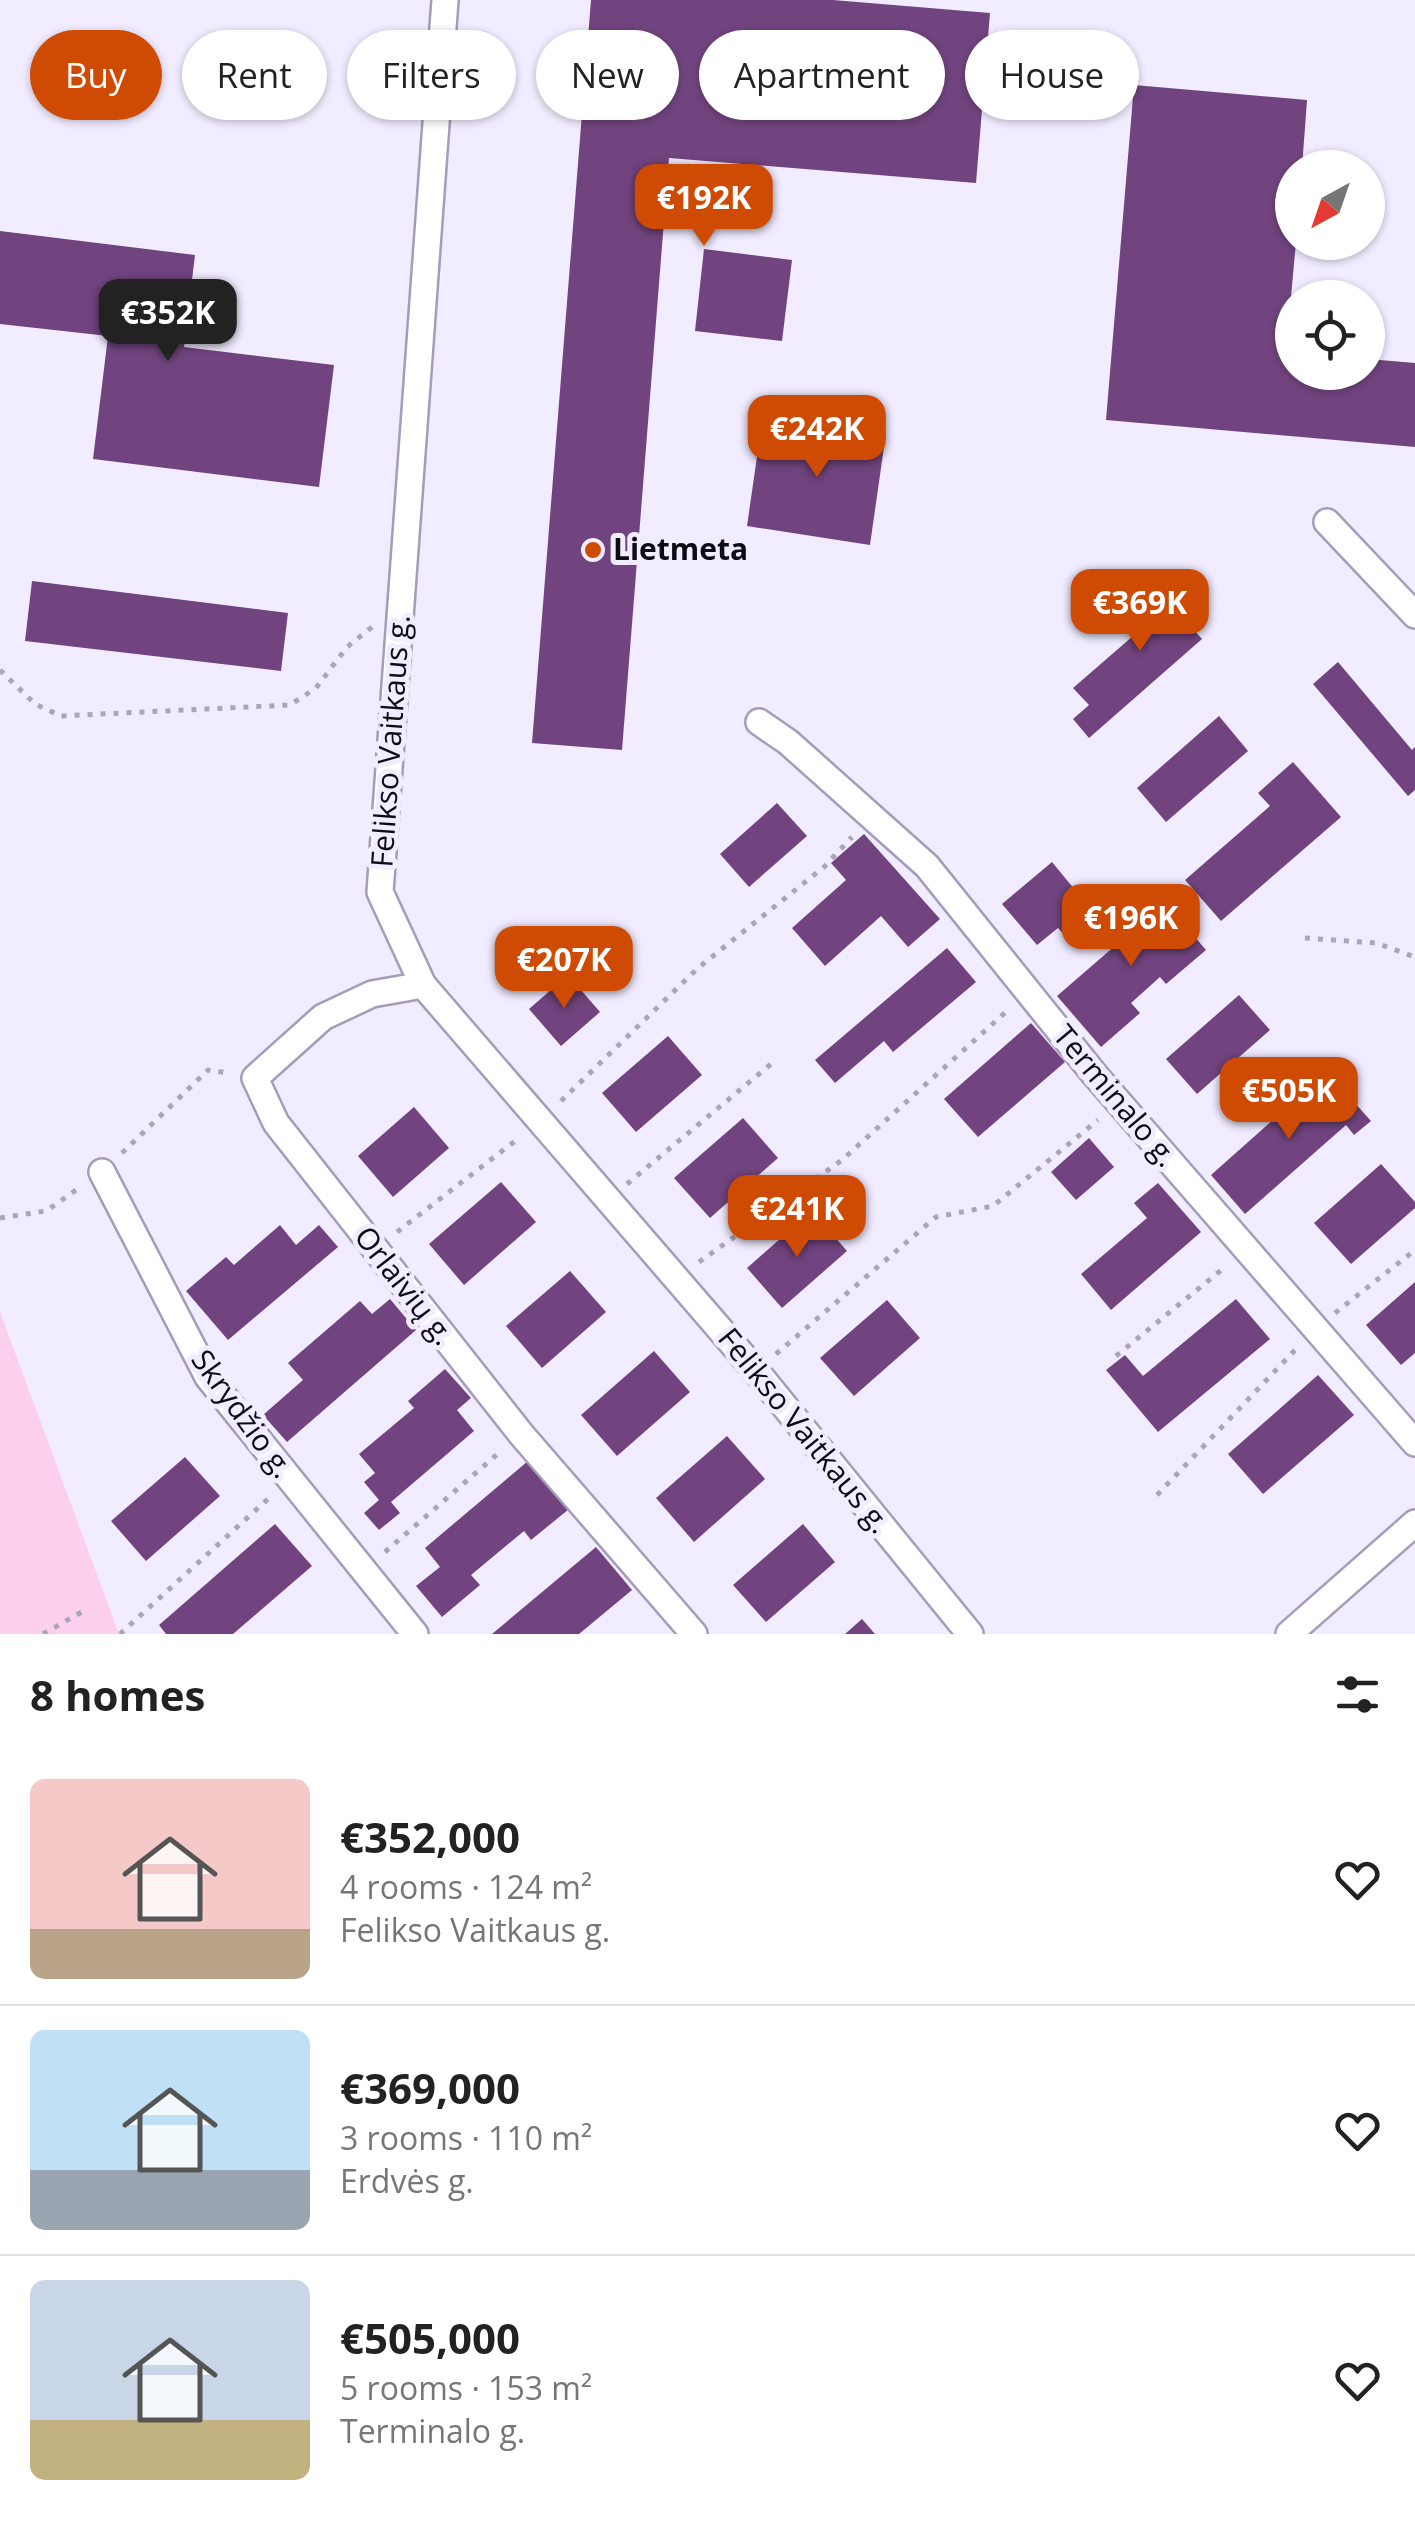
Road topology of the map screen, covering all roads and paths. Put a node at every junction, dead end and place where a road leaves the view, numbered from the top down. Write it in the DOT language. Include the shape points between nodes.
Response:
graph roads {
  1 [pos="445,0"];
  2 [pos="1327,522"];
  3 [pos="1415,615"];
  4 [pos="399,616"];
  5 [pos="0,670"];
  6 [pos="759,722"];
  7 [pos="872,816"];
  8 [pos="1305,938"];
  9 [pos="1415,957"];
  10 [pos="422,985"];
  11 [pos="1028,991"];
  12 [pos="771,1064"];
  13 [pos="255,1078"];
  14 [pos="1120,1103"];
  15 [pos="540,1121"];
  16 [pos="102,1172"];
  17 [pos="608,1200"];
  18 [pos="0,1218"];
  19 [pos="375,1249"];
  20 [pos="1247,1250"];
  21 [pos="1415,1250"];
  22 [pos="677,1279"];
  23 [pos="1316,1328"];
  24 [pos="1116,1356"];
  25 [pos="756,1371"];
  26 [pos="521,1434"];
  27 [pos="1415,1443"];
  28 [pos="290,1479"];
  29 [pos="1157,1495"];
  30 [pos="1415,1522"];
  31 [pos="364,1571"];
  32 [pos="87,1609"];
  33 [pos="44,1634"];
  34 [pos="120,1634"];
  35 [pos="415,1634"];
  36 [pos="694,1634"];
  37 [pos="970,1634"];
  38 [pos="1289,1634"];
  1 -- 4 [label="street, Felikso Vaitkaus g."];
  2 -- 3 [label="street"];
  4 -- 5 [label="path" via="365,630 316,688 290,705 61,716 35,704"];
  4 -- 10 [label="street, Felikso Vaitkaus g." via="380,892"];
  6 -- 7 [label="street, Terminalo g."];
  7 -- 11 [label="street, Terminalo g." via="927,866"];
  7 -- 15 [label="path" via="824,868 698,968"];
  8 -- 9 [label="path" via="1376,943"];
  10 -- 13 [label="street" via="372,994 324,1017"];
  10 -- 15 [label="street, Felikso Vaitkaus g."];
  11 -- 14 [label="street, Terminalo g."];
  11 -- 22 [label="path" via="842,1160"];
  12 -- 17 [label="path"];
  13 -- 16 [label="path" via="208,1070"];
  13 -- 19 [label="street, Orlaivių g." via="276,1123"];
  14 -- 20 [label="street, Terminalo g."];
  14 -- 25 [label="path" via="993,1206 936,1217"];
  15 -- 17 [label="street, Felikso Vaitkaus g."];
  15 -- 19 [label="path"];
  16 -- 18 [label="path" via="46,1210"];
  16 -- 28 [label="street, Skrydžio g." via="208,1376"];
  17 -- 22 [label="street, Felikso Vaitkaus g."];
  19 -- 26 [label="street, Orlaivių g."];
  20 -- 23 [label="street, Terminalo g."];
  20 -- 24 [label="path"];
  21 -- 23 [label="path"];
  22 -- 25 [label="street, Felikso Vaitkaus g."];
  23 -- 27 [label="street, Terminalo g."];
  23 -- 29 [label="path"];
  25 -- 37 [label="street, Felikso Vaitkaus g."];
  26 -- 31 [label="path"];
  26 -- 36 [label="street, Orlaivių g."];
  28 -- 31 [label="street, Skrydžio g."];
  28 -- 34 [label="path"];
  30 -- 38 [label="street"];
  31 -- 35 [label="street, Skrydžio g."];
  32 -- 33 [label="path"];
}
